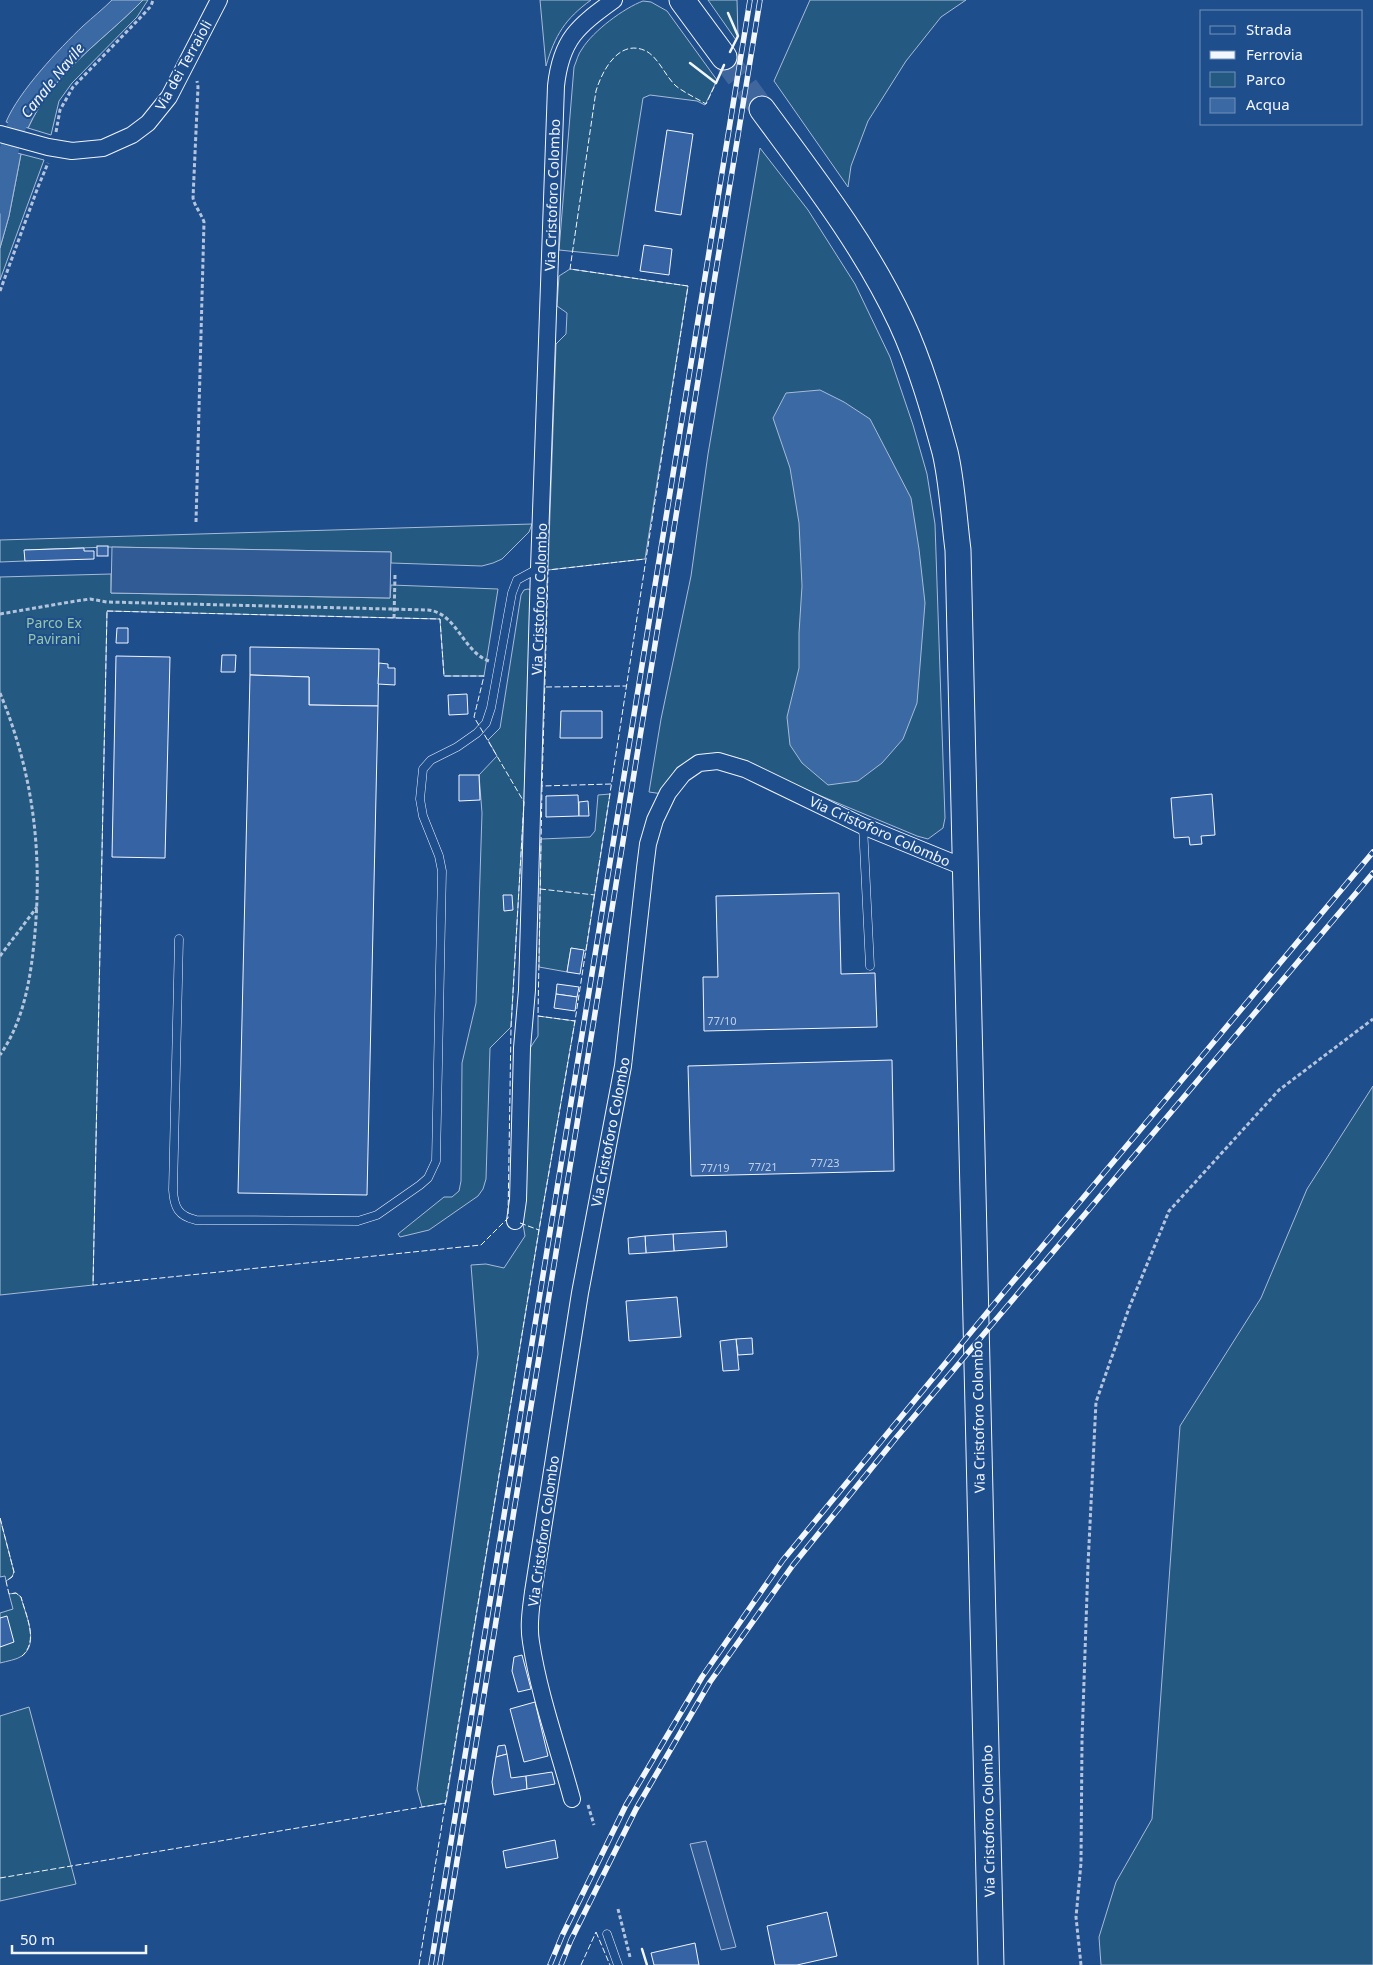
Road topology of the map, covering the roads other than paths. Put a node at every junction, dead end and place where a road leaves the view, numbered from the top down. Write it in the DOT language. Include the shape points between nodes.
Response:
graph roads {
  1 [pos="219,0"];
  2 [pos="614,0"];
  3 [pos="682,0"];
  4 [pos="724,57"];
  5 [pos="762,109"];
  6 [pos="0,134"];
  7 [pos="539,568"];
  8 [pos="863,826"];
  9 [pos="966,868"];
  10 [pos="179,938"];
  11 [pos="870,966"];
  12 [pos="515,1221"];
  13 [pos="572,1799"];
  14 [pos="607,1934"];
  15 [pos="618,1965"];
  16 [pos="991,1965"];
  1 -- 6 [label="street, Via dei Terraioli" via="160,111 132,135 103,148 72,151"];
  2 -- 7 [label="street, Via Cristoforo Colombo" via="575,31 563,52 558,73"];
  3 -- 4 [label="main road"];
  5 -- 9 [label="main road, Via Cristoforo Colombo" via="833,207 880,284 921,373 945,454 958,550"];
  7 -- 10 [label="lane" via="517,580 512,593 486,723 471,738 430,760 421,780 423,816 442,872 436,1161 428,1178 377,1215 358,1221 196,1220 185,1217 178,1210 173,1190"];
  7 -- 12 [label="street, Via Cristoforo Colombo" via="527,990"];
  8 -- 9 [label="street, Via Cristoforo Colombo"];
  8 -- 11 [label="lane"];
  8 -- 13 [label="street, Via Cristoforo Colombo" via="745,769 718,761 699,763 683,774 668,793 655,820 648,844 623,1066 580,1293 530,1619 540,1684"];
  9 -- 16 [label="main road, Via Cristoforo Colombo"];
  14 -- 15 [label="lane"];
}
